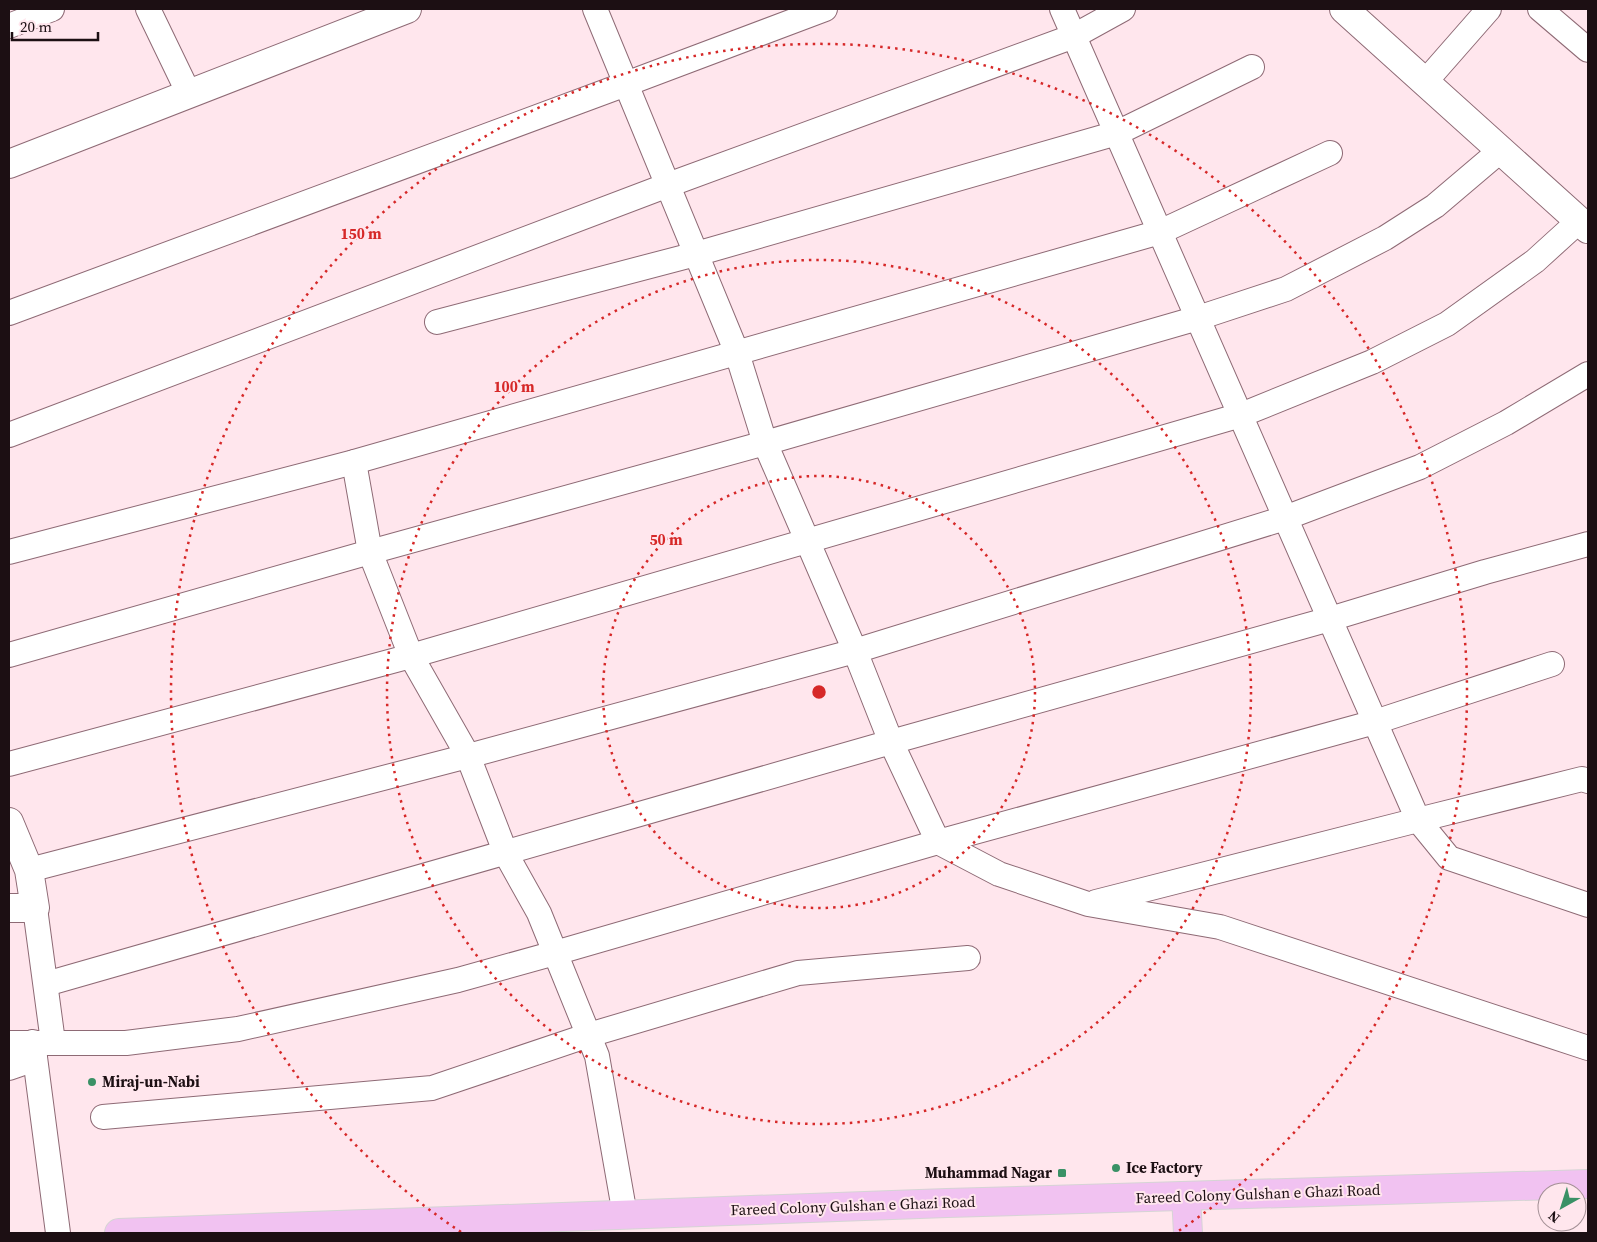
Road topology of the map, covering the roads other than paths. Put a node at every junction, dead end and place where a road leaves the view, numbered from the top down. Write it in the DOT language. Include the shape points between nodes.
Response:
graph roads {
  1 [pos="52,9"];
  2 [pos="148,9"];
  3 [pos="407,9"];
  4 [pos="595,9"];
  5 [pos="825,9"];
  6 [pos="1062,9"];
  7 [pos="1123,9"];
  8 [pos="1344,9"];
  9 [pos="1489,9"];
  10 [pos="1540,9"];
  11 [pos="9,26"];
  12 [pos="1074,36"];
  13 [pos="1588,50"];
  14 [pos="1252,67"];
  15 [pos="1425,82"];
  16 [pos="626,84"];
  17 [pos="189,94"];
  18 [pos="1117,132"];
  19 [pos="1501,150"];
  20 [pos="1330,153"];
  21 [pos="9,164"];
  22 [pos="668,185"];
  23 [pos="1584,225"];
  24 [pos="1160,232"];
  25 [pos="696,254"];
  26 [pos="9,313"];
  27 [pos="1198,318"];
  28 [pos="437,322"];
  29 [pos="737,353"];
  30 [pos="1588,374"];
  31 [pos="1241,415"];
  32 [pos="9,435"];
  33 [pos="765,443"];
  34 [pos="354,462"];
  35 [pos="1285,518"];
  36 [pos="807,542"];
  37 [pos="1588,544"];
  38 [pos="9,552"];
  39 [pos="370,552"];
  40 [pos="1330,619"];
  41 [pos="855,651"];
  42 [pos="9,655"];
  43 [pos="411,656"];
  44 [pos="1552,664"];
  45 [pos="1375,722"];
  46 [pos="891,742"];
  47 [pos="468,756"];
  48 [pos="9,764"];
  49 [pos="1588,781"];
  50 [pos="1418,820"];
  51 [pos="9,823"];
  52 [pos="938,842"];
  53 [pos="506,854"];
  54 [pos="29,870"];
  55 [pos="1088,904"];
  56 [pos="1588,905"];
  57 [pos="22,908"];
  58 [pos="556,953"];
  59 [pos="968,958"];
  60 [pos="46,984"];
  61 [pos="589,1035"];
  62 [pos="9,1043"];
  63 [pos="40,1048"];
  64 [pos="1588,1048"];
  65 [pos="9,1068"];
  66 [pos="103,1117"];
  67 [pos="1588,1184"];
  68 [pos="1186,1196"];
  69 [pos="625,1215"];
  70 [pos="58,1233"];
  71 [pos="118,1233"];
  72 [pos="1188,1233"];
  1 -- 11 [label="street"];
  2 -- 17 [label="street"];
  3 -- 17 [label="street"];
  4 -- 16 [label="street"];
  5 -- 16 [label="street"];
  6 -- 12 [label="street"];
  7 -- 12 [label="street"];
  8 -- 15 [label="street"];
  9 -- 15 [label="street"];
  10 -- 13 [label="street"];
  12 -- 18 [label="street"];
  12 -- 22 [label="street"];
  14 -- 18 [label="street"];
  15 -- 19 [label="street"];
  16 -- 22 [label="street"];
  16 -- 26 [label="street"];
  17 -- 21 [label="street"];
  18 -- 24 [label="street"];
  18 -- 25 [label="street"];
  19 -- 23 [label="street"];
  19 -- 27 [label="street" via="1434,206 1385,238 1286,289"];
  20 -- 24 [label="street"];
  22 -- 25 [label="street"];
  22 -- 32 [label="street"];
  23 -- 31 [label="street" via="1447,324 1372,362"];
  24 -- 27 [label="street"];
  24 -- 29 [label="street"];
  25 -- 28 [label="street"];
  25 -- 29 [label="street"];
  27 -- 31 [label="street"];
  27 -- 33 [label="street"];
  29 -- 33 [label="street"];
  29 -- 34 [label="street"];
  30 -- 35 [label="street" via="1506,423 1420,467"];
  31 -- 35 [label="street"];
  31 -- 36 [label="street"];
  33 -- 36 [label="street"];
  33 -- 39 [label="street"];
  34 -- 38 [label="street"];
  34 -- 39 [label="street"];
  35 -- 40 [label="street"];
  35 -- 41 [label="street"];
  36 -- 41 [label="street"];
  36 -- 43 [label="street"];
  37 -- 40 [label="street"];
  39 -- 42 [label="street"];
  39 -- 43 [label="street"];
  40 -- 45 [label="street"];
  40 -- 46 [label="street"];
  41 -- 46 [label="street"];
  41 -- 47 [label="street"];
  43 -- 47 [label="street"];
  43 -- 48 [label="street"];
  44 -- 45 [label="street"];
  45 -- 50 [label="street"];
  45 -- 52 [label="street"];
  46 -- 52 [label="street"];
  46 -- 53 [label="street"];
  47 -- 53 [label="street"];
  47 -- 54 [label="street"];
  49 -- 50 [label="street" via="1582,779"];
  50 -- 55 [label="street"];
  50 -- 56 [label="street" via="1448,858"];
  51 -- 54 [label="street"];
  52 -- 55 [label="street" via="999,874"];
  52 -- 58 [label="street"];
  53 -- 58 [label="street" via="539,913"];
  53 -- 60 [label="street"];
  54 -- 57 [label="street"];
  55 -- 64 [label="street" via="1220,927"];
  57 -- 60 [label="street"];
  58 -- 61 [label="street"];
  58 -- 63 [label="street" via="458,980 238,1029 126,1043"];
  59 -- 61 [label="street" via="798,973"];
  60 -- 63 [label="street"];
  61 -- 66 [label="street" via="432,1088"];
  61 -- 69 [label="street" via="597,1056"];
  62 -- 63 [label="street"];
  63 -- 65 [label="street"];
  63 -- 70 [label="street"];
  67 -- 68 [label="main road, Fareed Colony Gulshan e Ghazi Road"];
  68 -- 69 [label="main road, Fareed Colony Gulshan e Ghazi Road"];
  68 -- 72 [label="main road"];
  69 -- 71 [label="main road, Fareed Colony Gulshan e Ghazi Road"];
}
